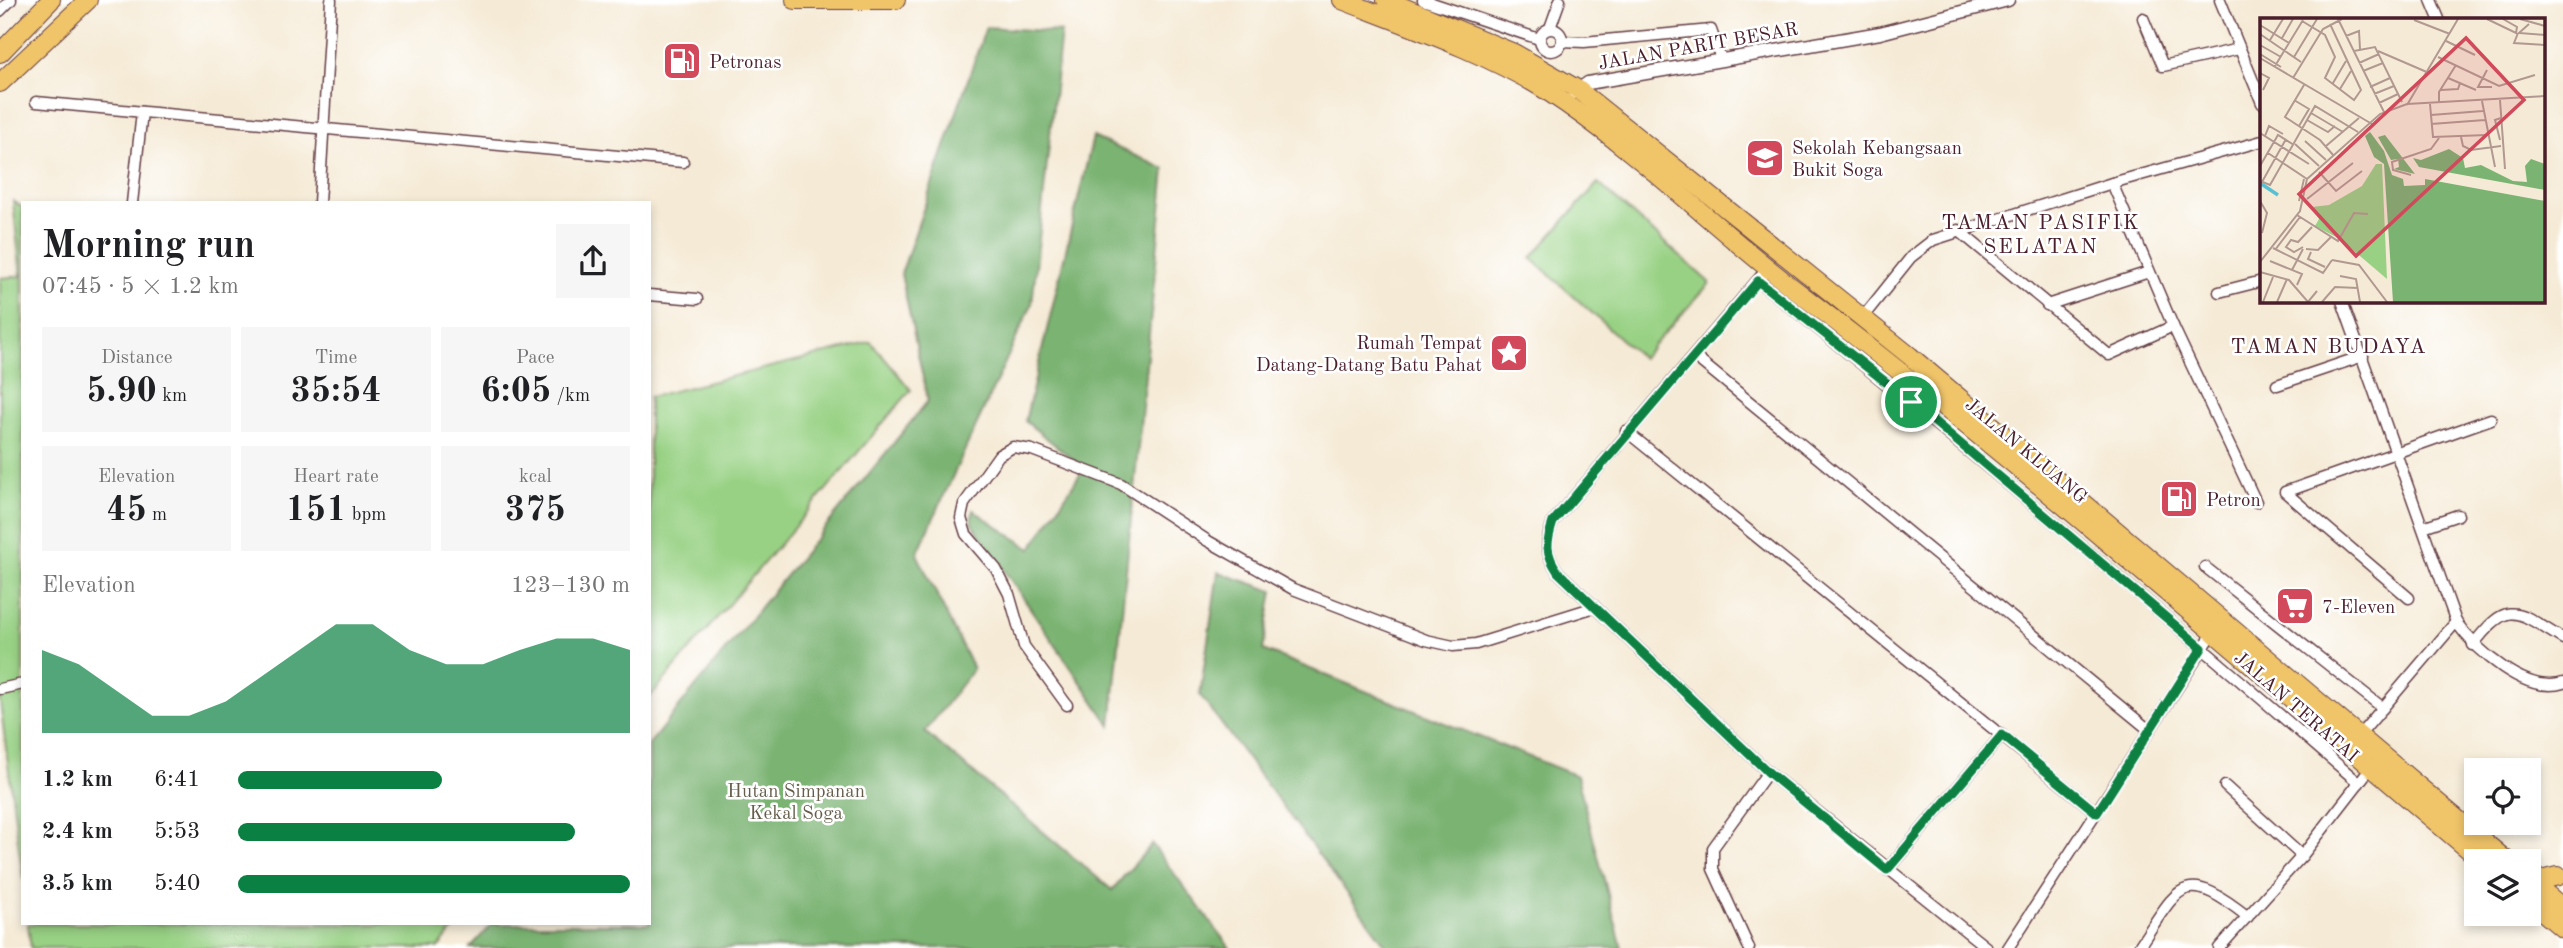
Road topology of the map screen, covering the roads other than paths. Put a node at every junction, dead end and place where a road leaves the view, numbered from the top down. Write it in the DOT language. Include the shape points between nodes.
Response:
graph roads {
  1 [pos="10,0"];
  2 [pos="51,0"];
  3 [pos="88,0"];
  4 [pos="331,0"];
  5 [pos="795,0"];
  6 [pos="896,0"];
  7 [pos="1342,0"];
  8 [pos="1386,0"];
  9 [pos="1423,0"];
  10 [pos="1560,0"];
  11 [pos="2008,0"];
  12 [pos="2220,0"];
  13 [pos="2431,0"];
  14 [pos="1993,2"];
  15 [pos="0,11"];
  16 [pos="2143,18"];
  17 [pos="2439,18"];
  18 [pos="1550,28"];
  19 [pos="1539,39"];
  20 [pos="1562,41"];
  21 [pos="2239,48"];
  22 [pos="0,53"];
  23 [pos="1721,59"];
  24 [pos="0,83"];
  25 [pos="1577,89"];
  26 [pos="2260,98"];
  27 [pos="36,102"];
  28 [pos="1568,106"];
  29 [pos="142,112"];
  30 [pos="324,127"];
  31 [pos="2260,142"];
  32 [pos="682,162"];
  33 [pos="2112,183"];
  34 [pos="132,201"];
  35 [pos="319,201"];
  36 [pos="1958,230"];
  37 [pos="1753,232"];
  38 [pos="2149,272"];
  39 [pos="1763,274"];
  40 [pos="2260,282"];
  41 [pos="2219,292"];
  42 [pos="651,295"];
  43 [pos="697,299"];
  44 [pos="2343,303"];
  45 [pos="2047,305"];
  46 [pos="1863,317"];
  47 [pos="2173,326"];
  48 [pos="2363,356"];
  49 [pos="1695,357"];
  50 [pos="2277,385"];
  51 [pos="2491,419"];
  52 [pos="1626,431"];
  53 [pos="2396,453"];
  54 [pos="2256,502"];
  55 [pos="2458,515"];
  56 [pos="2423,527"];
  57 [pos="2205,567"];
  58 [pos="2409,598"];
  59 [pos="1595,607"];
  60 [pos="2456,622"];
  61 [pos="2563,639"];
  62 [pos="2208,640"];
  63 [pos="2473,645"];
  64 [pos="2563,683"];
  65 [pos="21,684"];
  66 [pos="0,689"];
  67 [pos="1067,705"];
  68 [pos="2383,708"];
  69 [pos="2148,729"];
  70 [pos="2002,735"];
  71 [pos="2358,737"];
  72 [pos="2371,767"];
  73 [pos="1768,772"];
  74 [pos="2359,783"];
  75 [pos="2225,786"];
  76 [pos="2097,813"];
  77 [pos="2468,849"];
  78 [pos="2493,849"];
  79 [pos="2302,856"];
  80 [pos="1887,870"];
  81 [pos="2561,873"];
  82 [pos="2541,880"];
  83 [pos="2548,902"];
  84 [pos="2248,918"];
  85 [pos="2563,929"];
  86 [pos="1749,948"];
  87 [pos="1987,948"];
  88 [pos="2008,948"];
  89 [pos="2138,948"];
  90 [pos="2219,948"];
  1 -- 15 [label="street"];
  2 -- 22 [label="highway"];
  3 -- 24 [label="highway"];
  4 -- 30 [label="street"];
  5 -- 6 [label="highway"];
  7 -- 28 [label="highway, JALAN KLUANG" via="1515,74"];
  8 -- 25 [label="highway, JALAN KLUANG" via="1514,53"];
  9 -- 19 [label="street"];
  10 -- 18 [label="street"];
  11 -- 14 [label="street, JALAN PARIT BESAR"];
  12 -- 21 [label="street"];
  13 -- 17 [label="street"];
  14 -- 23 [label="street, JALAN PARIT BESAR" via="1868,36"];
  16 -- 21 [label="street" via="2163,66"];
  18 -- 19 [label="street"];
  18 -- 20 [label="street"];
  19 -- 20 [label="street" via="1548,50 1558,48"];
  20 -- 23 [label="street" via="1711,30"];
  21 -- 26 [label="street"];
  23 -- 25 [label="street, JALAN PARIT BESAR" via="1588,83"];
  25 -- 28 [label="street, JALAN PARIT BESAR"];
  25 -- 37 [label="highway, JALAN KLUANG"];
  27 -- 29 [label="street"];
  28 -- 39 [label="highway, JALAN KLUANG"];
  29 -- 30 [label="street"];
  29 -- 34 [label="street"];
  30 -- 32 [label="street"];
  30 -- 35 [label="street"];
  31 -- 33 [label="street"];
  33 -- 36 [label="street"];
  33 -- 38 [label="street"];
  36 -- 45 [label="street"];
  36 -- 46 [label="street" via="1933,240 1911,257"];
  37 -- 39 [label="highway" via="1767,251"];
  37 -- 46 [label="highway, JALAN KLUANG"];
  38 -- 45 [label="street"];
  38 -- 47 [label="street"];
  39 -- 49 [label="street"];
  39 -- 62 [label="highway, JALAN KLUANG" via="1899,368 2033,496"];
  40 -- 41 [label="street"];
  42 -- 43 [label="street"];
  44 -- 48 [label="street"];
  45 -- 47 [label="street" via="2113,356"];
  46 -- 71 [label="highway, JALAN KLUANG"];
  47 -- 54 [label="street"];
  48 -- 50 [label="street"];
  48 -- 53 [label="street"];
  49 -- 52 [label="street"];
  49 -- 69 [label="street"];
  51 -- 53 [label="street"];
  52 -- 59 [label="street" via="1553,522 1546,541 1548,557 1558,572"];
  52 -- 70 [label="street"];
  53 -- 56 [label="street"];
  53 -- 58 [label="street" via="2285,492"];
  55 -- 56 [label="street"];
  56 -- 60 [label="street"];
  57 -- 68 [label="street"];
  59 -- 67 [label="street" via="1476,644 1453,646 1426,640 1293,589 1121,484 1013,447 999,454 964,504 961,518 1009,594 1024,646"];
  59 -- 73 [label="street"];
  60 -- 63 [label="street"];
  60 -- 68 [label="street"];
  61 -- 63 [label="street" via="2512,612 2492,619"];
  62 -- 69 [label="street"];
  62 -- 72 [label="highway, JALAN KLUANG"];
  62 -- 74 [label="street, JALAN TERATAI"];
  63 -- 64 [label="street" via="2515,675 2550,687"];
  65 -- 66 [label="street"];
  68 -- 71 [label="street"];
  69 -- 76 [label="street"];
  70 -- 76 [label="street"];
  70 -- 80 [label="street"];
  71 -- 78 [label="highway, JALAN KLUANG"];
  72 -- 74 [label="street"];
  72 -- 77 [label="highway, JALAN KLUANG"];
  73 -- 80 [label="street"];
  73 -- 86 [label="street" via="1713,848 1713,869"];
  74 -- 79 [label="street"];
  75 -- 79 [label="street"];
  76 -- 88 [label="street"];
  79 -- 84 [label="street"];
  80 -- 87 [label="street"];
  81 -- 82 [label="highway"];
  81 -- 83 [label="street"];
  83 -- 85 [label="highway"];
  84 -- 89 [label="street" via="2219,894 2196,886 2178,891"];
  84 -- 90 [label="street"];
}
